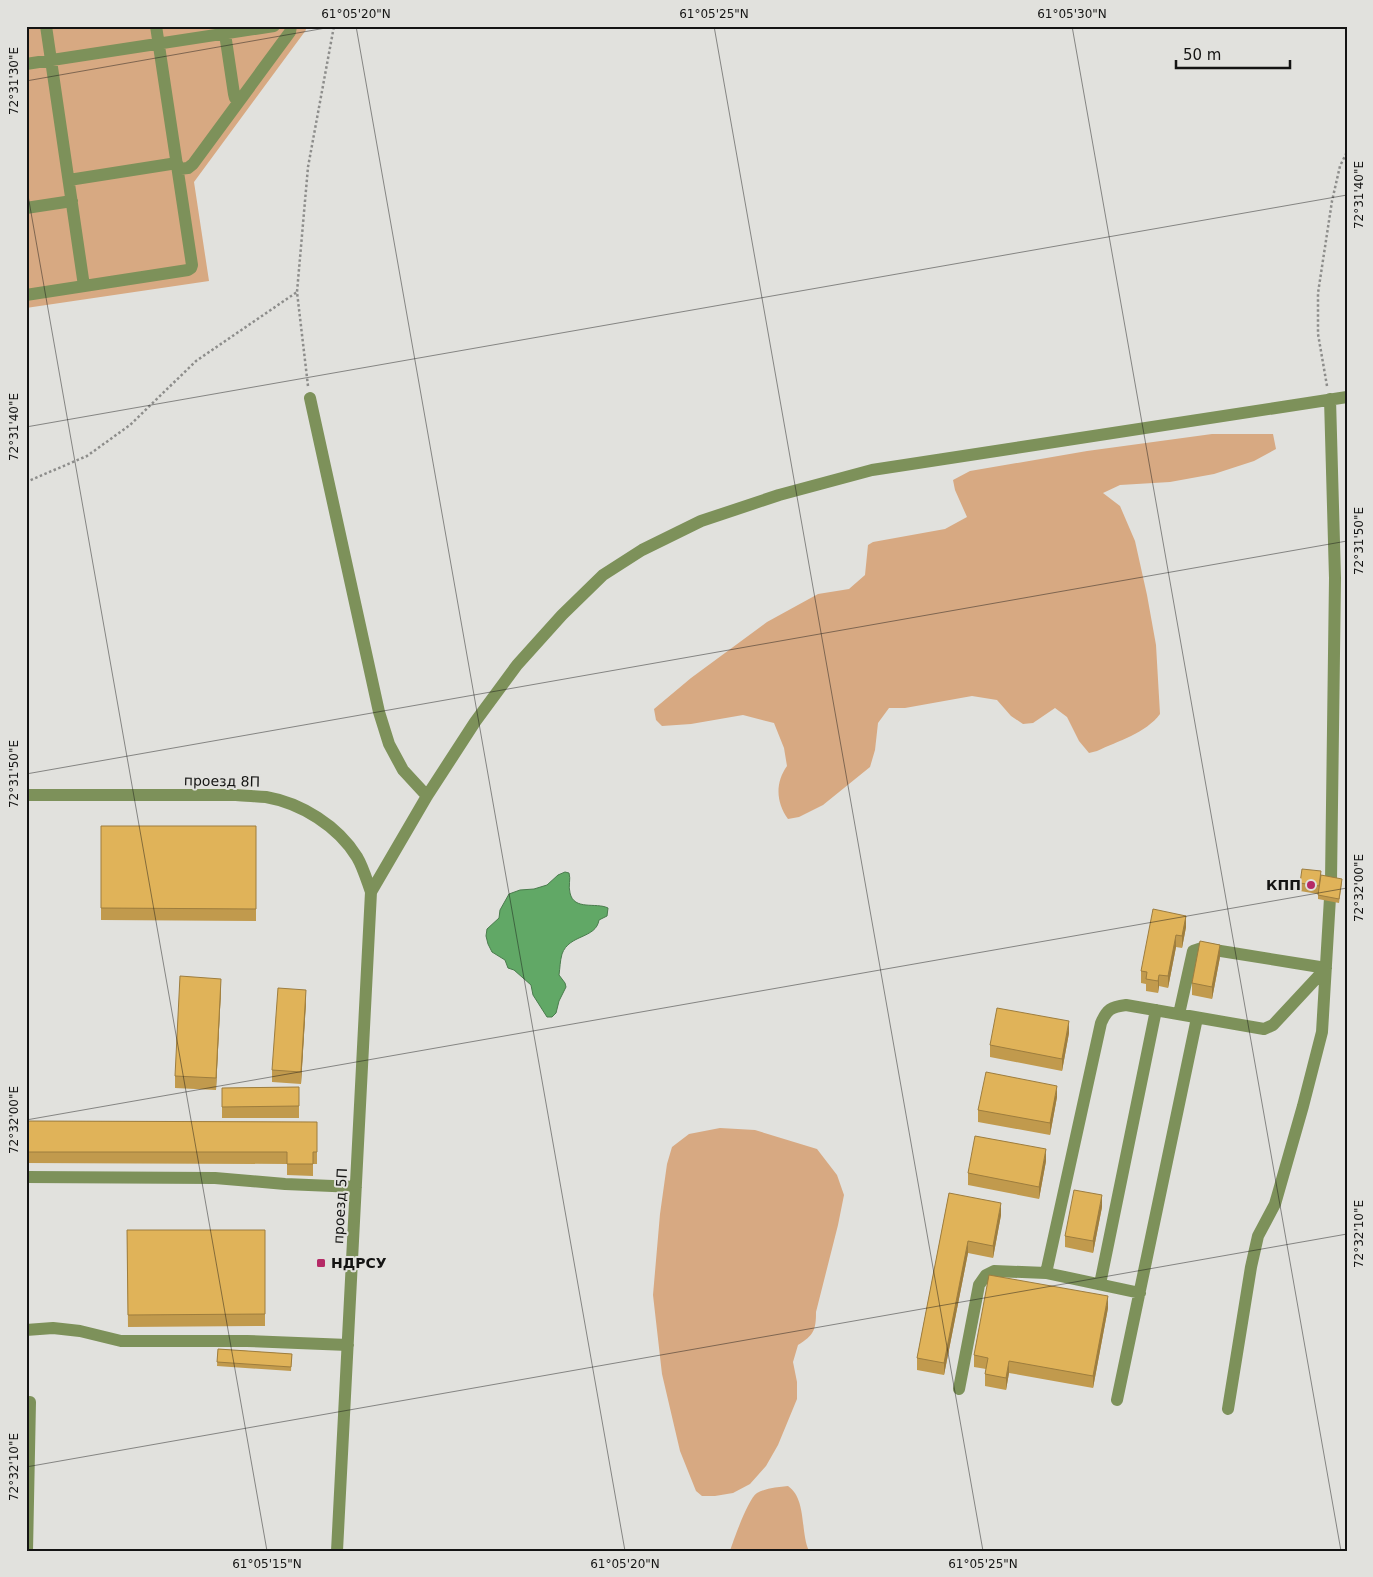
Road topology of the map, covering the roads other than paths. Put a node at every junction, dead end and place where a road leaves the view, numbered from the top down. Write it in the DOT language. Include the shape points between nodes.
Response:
graph roads {
  1 [pos="46,26"];
  2 [pos="156,26"];
  3 [pos="274,26"];
  4 [pos="291,26"];
  5 [pos="225,30"];
  6 [pos="159,44"];
  7 [pos="52,60"];
  8 [pos="26,64"];
  9 [pos="239,101"];
  10 [pos="177,166"];
  11 [pos="69,180"];
  12 [pos="72,201"];
  13 [pos="26,208"];
  14 [pos="84,286"];
  15 [pos="26,295"];
  16 [pos="1347,397"];
  17 [pos="310,398"];
  18 [pos="1330,400"];
  19 [pos="26,795"];
  20 [pos="427,796"];
  21 [pos="371,892"];
  22 [pos="1326,968"];
  23 [pos="1156,1010"];
  24 [pos="1179,1014"];
  25 [pos="1197,1018"];
  26 [pos="26,1177"];
  27 [pos="356,1186"];
  28 [pos="1046,1273"];
  29 [pos="1100,1284"];
  30 [pos="1140,1293"];
  31 [pos="26,1330"];
  32 [pos="348,1345"];
  33 [pos="960,1389"];
  34 [pos="1117,1400"];
  35 [pos="26,1402"];
  36 [pos="1228,1409"];
  37 [pos="27,1551"];
  38 [pos="337,1551"];
  1 -- 7 [label="street"];
  2 -- 6 [label="street"];
  3 -- 5 [label="street"];
  4 -- 9 [label="street" via="290,32"];
  5 -- 6 [label="street"];
  5 -- 9 [label="street" via="234,94"];
  6 -- 7 [label="street"];
  6 -- 10 [label="street"];
  7 -- 8 [label="street"];
  7 -- 11 [label="street"];
  9 -- 10 [label="street" via="193,164 188,168"];
  10 -- 11 [label="street"];
  10 -- 14 [label="street" via="191,268"];
  11 -- 12 [label="street"];
  12 -- 13 [label="street"];
  12 -- 14 [label="street"];
  14 -- 15 [label="street"];
  16 -- 18 [label="street"];
  17 -- 20 [label="street" via="379,712 389,744 402,770"];
  18 -- 20 [label="street" via="872,470 779,495 701,521 642,550 603,576 562,615 512,672"];
  18 -- 22 [label="street" via="1335,578 1331,881"];
  19 -- 21 [label="street, проезд 8П" via="266,797 298,807 342,838 358,858"];
  20 -- 21 [label="street"];
  21 -- 27 [label="street, проезд 5П"];
  22 -- 24 [label="street" via="1202,948 1193,951"];
  22 -- 25 [label="street" via="1273,1025 1264,1029"];
  22 -- 36 [label="street" via="1322,1032 1275,1204 1258,1236"];
  23 -- 24 [label="street"];
  23 -- 28 [label="street" via="1126,1005 1115,1007 1106,1012 1101,1023"];
  23 -- 29 [label="street"];
  24 -- 25 [label="street"];
  25 -- 30 [label="street"];
  26 -- 27 [label="street" via="215,1178"];
  27 -- 32 [label="street, проезд 5П"];
  28 -- 29 [label="street"];
  28 -- 33 [label="street" via="994,1271 986,1275 979,1285"];
  29 -- 30 [label="street"];
  30 -- 34 [label="street"];
  31 -- 32 [label="street" via="80,1331 121,1341"];
  32 -- 38 [label="street, проезд 5П"];
  35 -- 37 [label="street" via="30,1402"];
}
